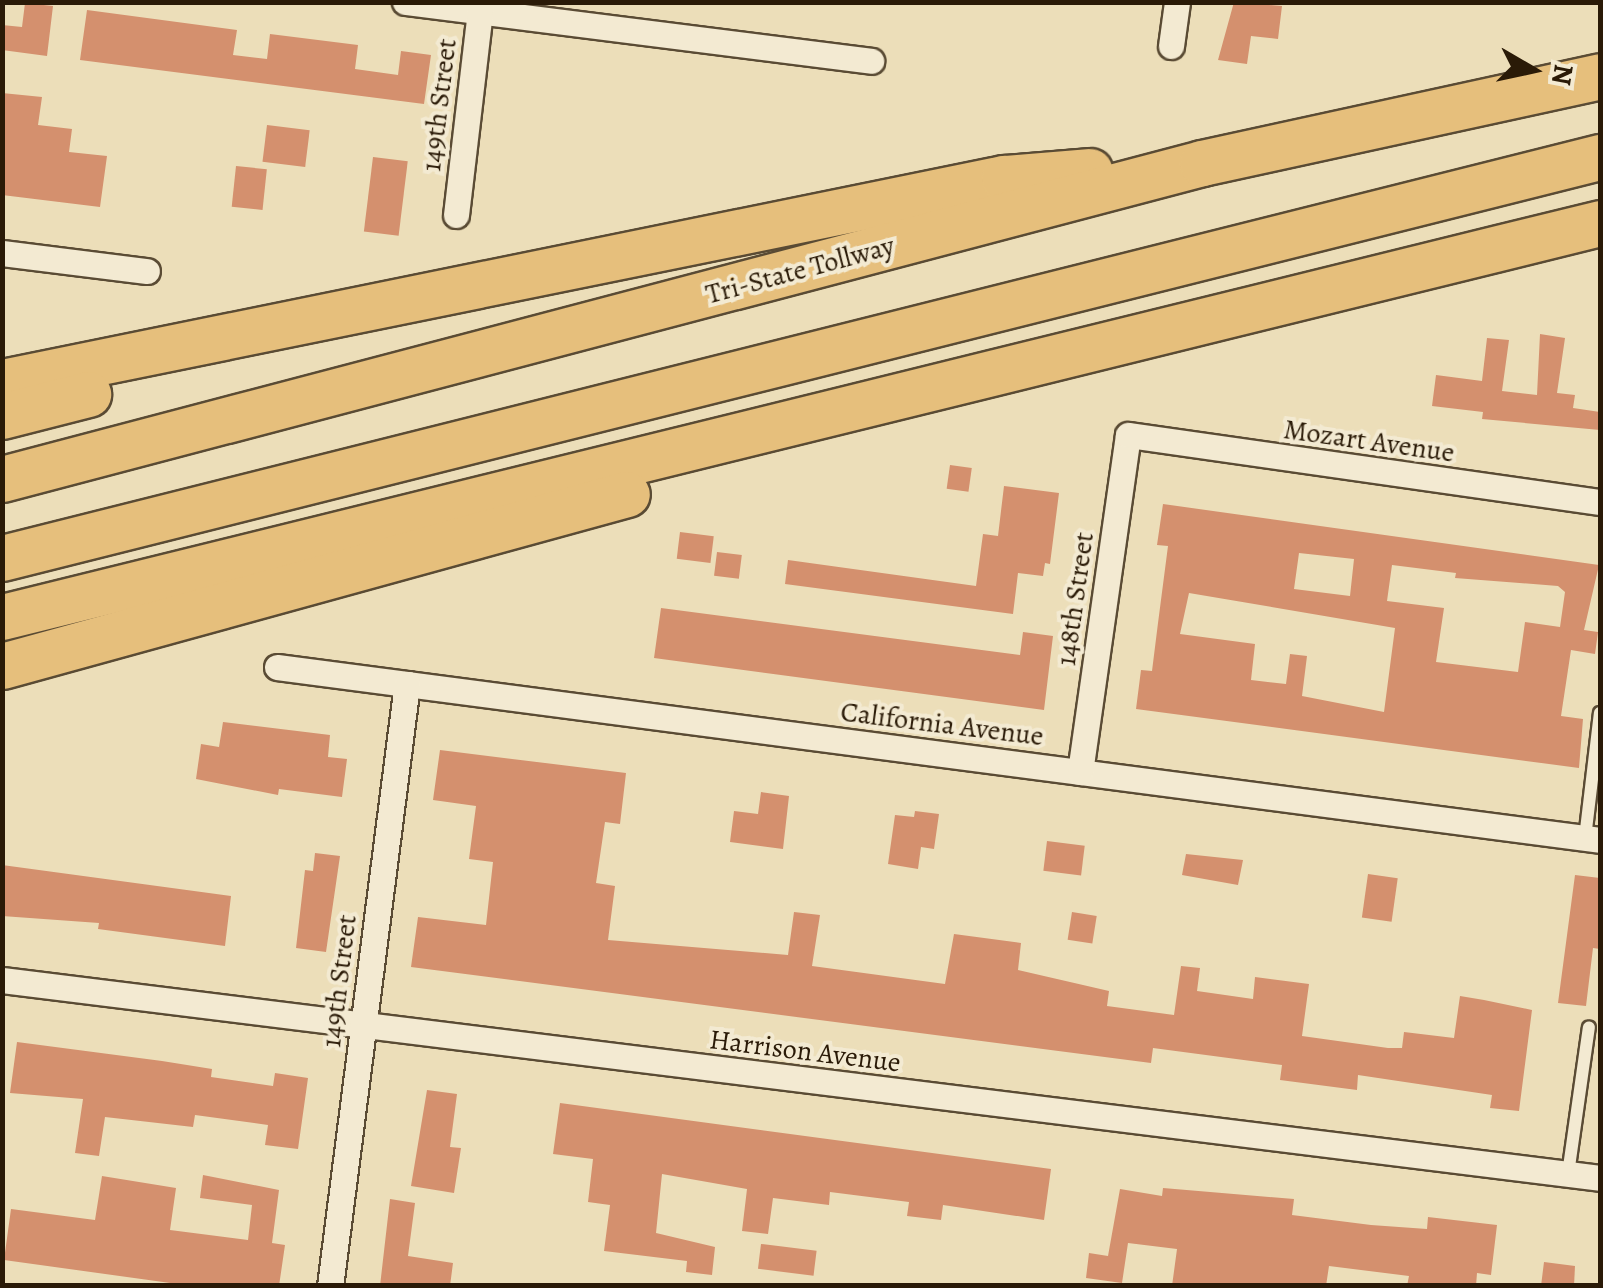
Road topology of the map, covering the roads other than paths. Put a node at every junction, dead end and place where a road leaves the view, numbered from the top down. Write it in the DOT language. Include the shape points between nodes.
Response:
graph roads {
  1 [pos="405,2"];
  2 [pos="1176,2"];
  3 [pos="481,8"];
  4 [pos="1171,46"];
  5 [pos="871,61"];
  6 [pos="1600,76"];
  7 [pos="1600,157"];
  8 [pos="1202,163"];
  9 [pos="456,215"];
  10 [pos="1600,223"];
  11 [pos="2,253"];
  12 [pos="147,271"];
  13 [pos="289,327"];
  14 [pos="1060,358"];
  15 [pos="2,382"];
  16 [pos="2,416"];
  17 [pos="1128,435"];
  18 [pos="2,479"];
  19 [pos="1600,502"];
  20 [pos="2,558"];
  21 [pos="2,617"];
  22 [pos="2,666"];
  23 [pos="277,668"];
  24 [pos="408,684"];
  25 [pos="1600,713"];
  26 [pos="1080,772"];
  27 [pos="1592,839"];
  28 [pos="2,980"];
  29 [pos="363,1027"];
  30 [pos="1589,1027"];
  31 [pos="1568,1174"];
  32 [pos="1600,1178"];
  33 [pos="330,1286"];
  1 -- 3 [label="street"];
  2 -- 4 [label="street"];
  3 -- 5 [label="street"];
  3 -- 9 [label="street, 149th Street"];
  6 -- 8 [label="highway, Tri-State Tollway"];
  7 -- 20 [label="highway"];
  8 -- 13 [label="highway" via="1004,178"];
  8 -- 18 [label="highway, Tri-State Tollway"];
  10 -- 14 [label="highway"];
  11 -- 12 [label="street"];
  13 -- 15 [label="highway"];
  13 -- 16 [label="highway"];
  14 -- 21 [label="highway"];
  14 -- 22 [label="highway" via="965,401"];
  17 -- 19 [label="street, Mozart Avenue"];
  17 -- 26 [label="street, 148th Street"];
  23 -- 24 [label="street, California Avenue"];
  24 -- 26 [label="street, California Avenue"];
  24 -- 29 [label="street, 149th Street"];
  25 -- 27 [label="lane"];
  26 -- 27 [label="street, California Avenue"];
  28 -- 29 [label="street, Harrison Avenue"];
  29 -- 31 [label="street, Harrison Avenue"];
  29 -- 33 [label="street, 149th Street"];
  30 -- 31 [label="lane"];
  31 -- 32 [label="street, Harrison Avenue"];
}
